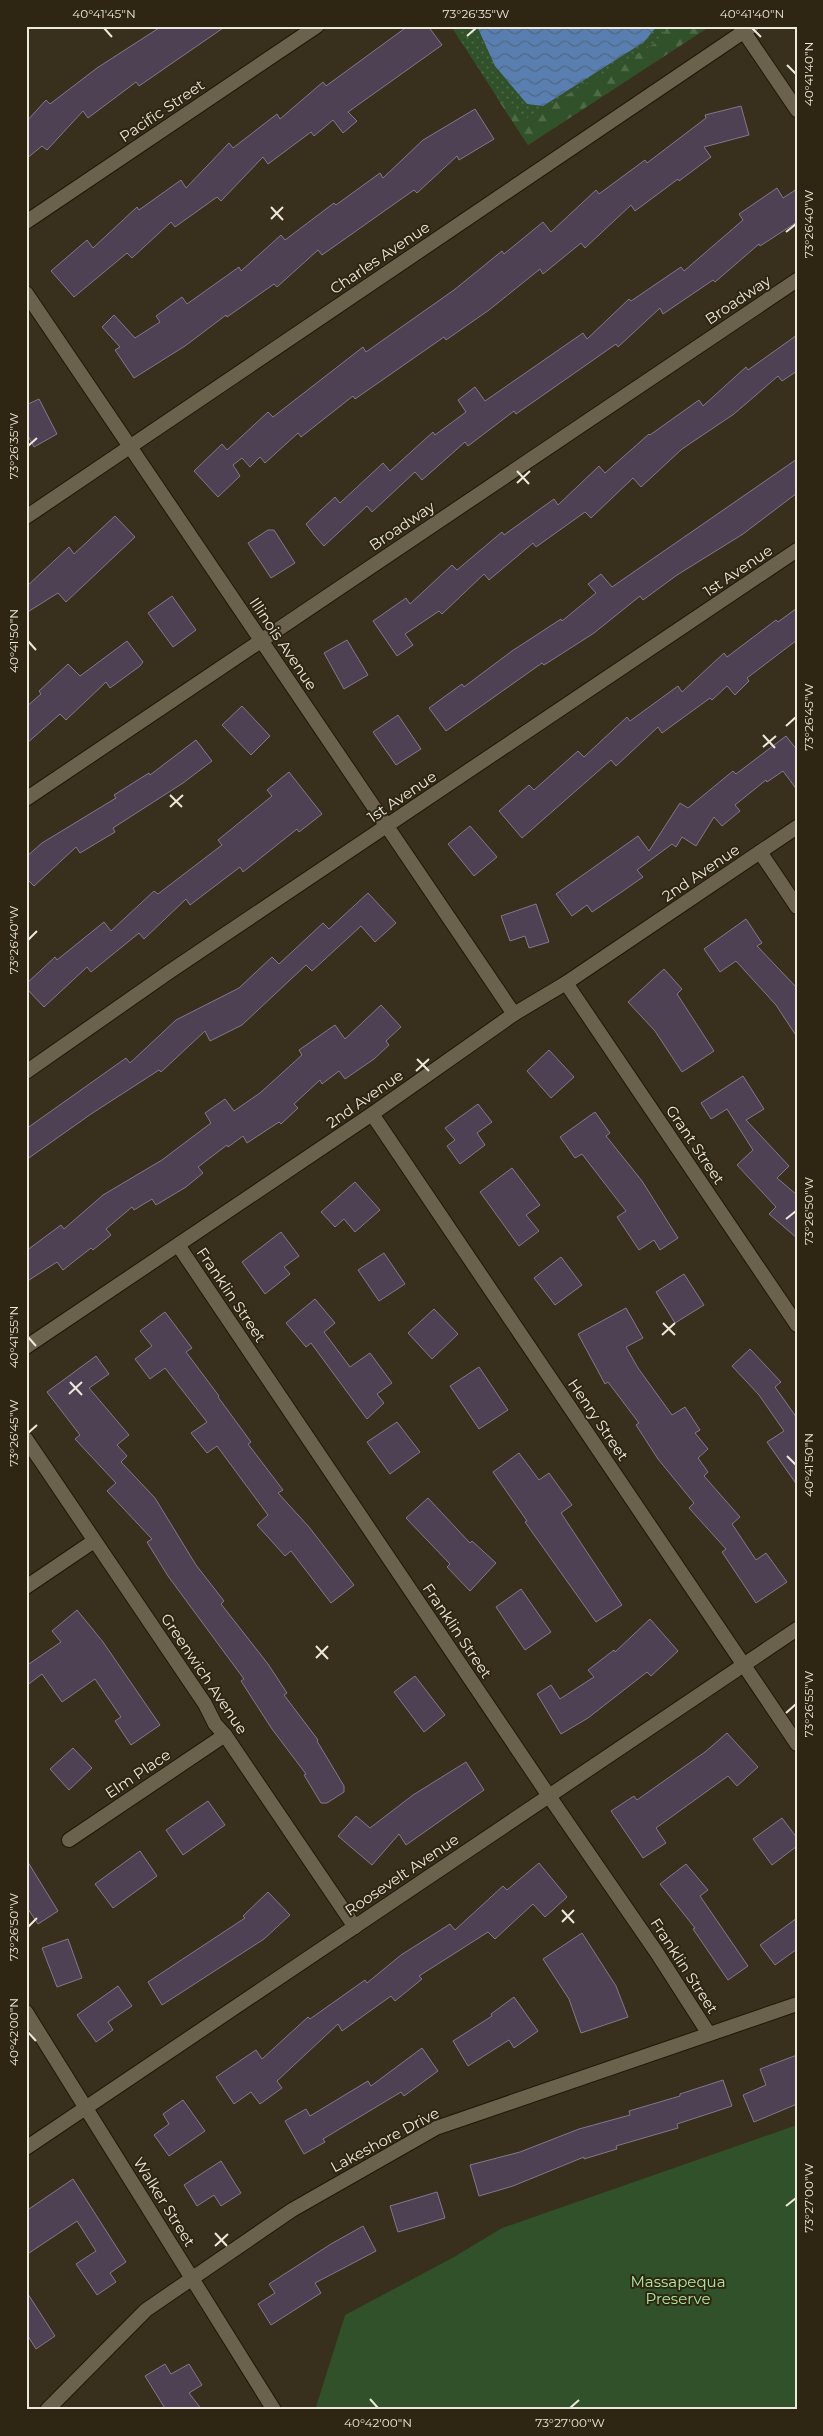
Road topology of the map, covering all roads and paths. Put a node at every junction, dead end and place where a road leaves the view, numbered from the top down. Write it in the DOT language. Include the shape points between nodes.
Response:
graph roads {
  1 [pos="317,26"];
  2 [pos="746,28"];
  3 [pos="797,110"];
  4 [pos="26,222"];
  5 [pos="797,280"];
  6 [pos="26,293"];
  7 [pos="130,447"];
  8 [pos="26,517"];
  9 [pos="797,550"];
  10 [pos="261,641"];
  11 [pos="26,799"];
  12 [pos="387,827"];
  13 [pos="797,828"];
  14 [pos="760,852"];
  15 [pos="797,907"];
  16 [pos="566,983"];
  17 [pos="514,1014"];
  18 [pos="26,1072"];
  19 [pos="372,1114"];
  20 [pos="178,1245"];
  21 [pos="797,1325"];
  22 [pos="26,1347"];
  23 [pos="26,1440"];
  24 [pos="94,1541"];
  25 [pos="26,1587"];
  26 [pos="797,1629"];
  27 [pos="743,1665"];
  28 [pos="225,1735"];
  29 [pos="797,1744"];
  30 [pos="549,1796"];
  31 [pos="69,1840"];
  32 [pos="355,1926"];
  33 [pos="797,2004"];
  34 [pos="26,2012"];
  35 [pos="709,2034"];
  36 [pos="86,2108"];
  37 [pos="26,2148"];
  38 [pos="192,2278"];
  39 [pos="47,2410"];
  40 [pos="274,2410"];
  1 -- 4 [label="street, Pacific Street"];
  2 -- 3 [label="street"];
  2 -- 7 [label="street, Charles Avenue"];
  5 -- 10 [label="street, Broadway"];
  6 -- 7 [label="street, Illinois Avenue"];
  7 -- 8 [label="street, Charles Avenue"];
  7 -- 10 [label="street, Illinois Avenue"];
  9 -- 12 [label="street, 1st Avenue"];
  10 -- 11 [label="street, Broadway"];
  10 -- 12 [label="street, Illinois Avenue"];
  12 -- 17 [label="street, Illinois Avenue"];
  12 -- 18 [label="street, 1st Avenue"];
  13 -- 14 [label="street, 2nd Avenue"];
  14 -- 15 [label="street"];
  14 -- 16 [label="street, 2nd Avenue"];
  16 -- 17 [label="street, 2nd Avenue"];
  16 -- 21 [label="street, Grant Street"];
  17 -- 19 [label="street, 2nd Avenue"];
  19 -- 20 [label="street, 2nd Avenue"];
  19 -- 27 [label="street, Henry Street"];
  20 -- 22 [label="street, 2nd Avenue"];
  20 -- 30 [label="street, Franklin Street"];
  23 -- 24 [label="street, Greenwich Avenue"];
  24 -- 25 [label="street"];
  24 -- 28 [label="street, Greenwich Avenue"];
  26 -- 27 [label="street, Roosevelt Avenue"];
  27 -- 29 [label="street, Henry Street"];
  27 -- 30 [label="street, Roosevelt Avenue"];
  28 -- 31 [label="street, Elm Place"];
  28 -- 32 [label="street, Greenwich Avenue"];
  30 -- 32 [label="street, Roosevelt Avenue"];
  30 -- 35 [label="street, Franklin Street"];
  32 -- 36 [label="street, Roosevelt Avenue"];
  33 -- 35 [label="street, Lakeshore Drive"];
  34 -- 36 [label="street, Walker Street"];
  35 -- 38 [label="street, Lakeshore Drive" via="436,2128 292,2210"];
  36 -- 37 [label="street, Roosevelt Avenue"];
  36 -- 38 [label="street, Walker Street"];
  38 -- 39 [label="street, Lakeshore Drive" via="146,2310"];
  38 -- 40 [label="street, Walker Street"];
}
